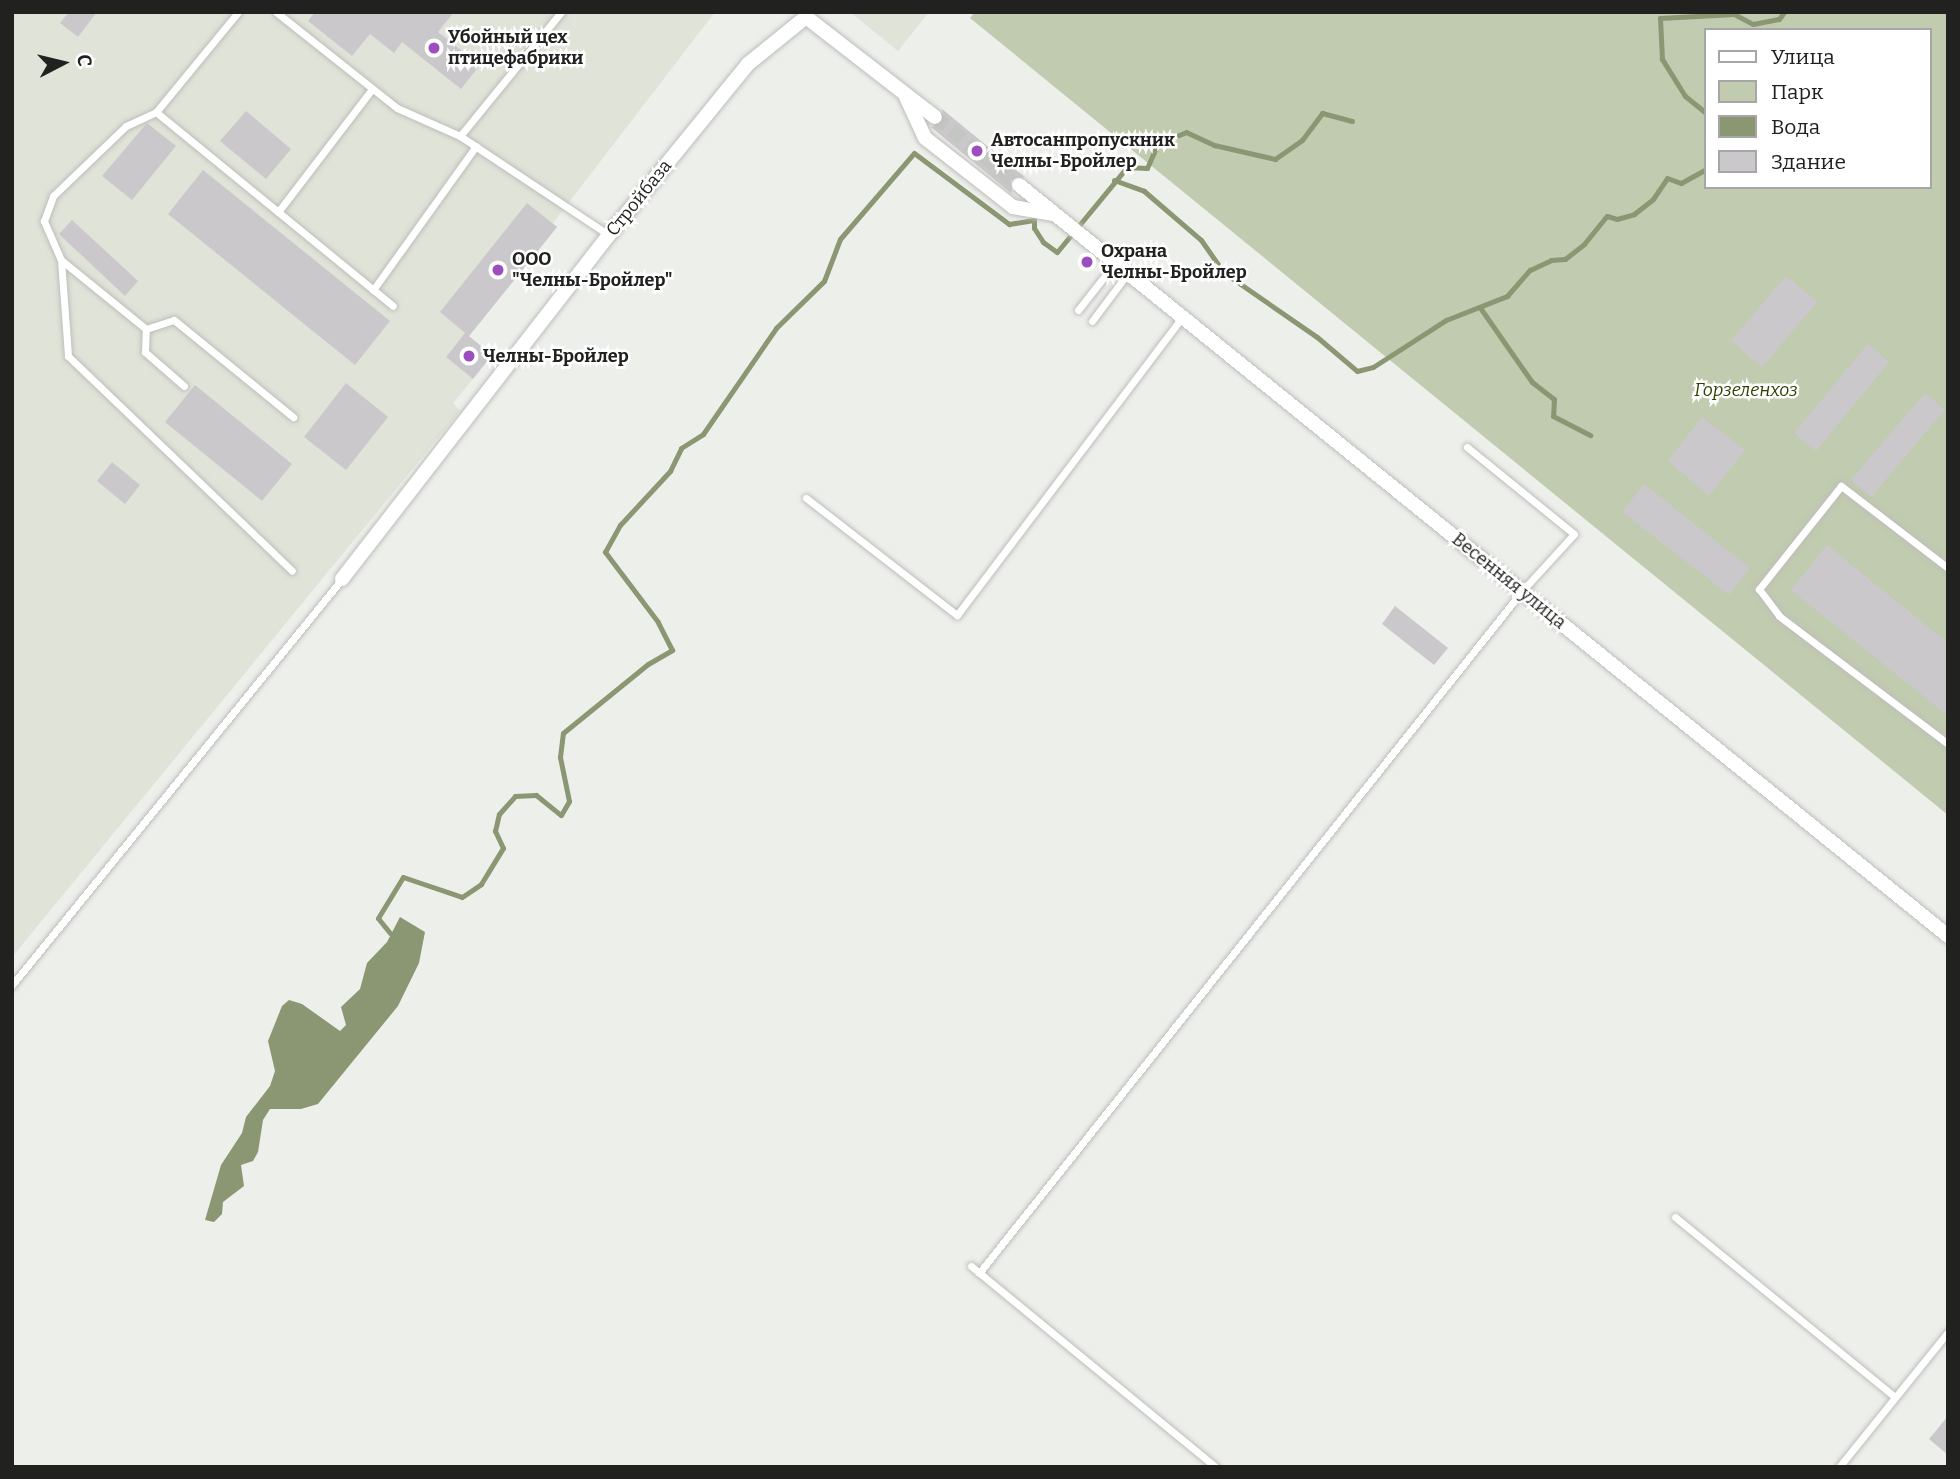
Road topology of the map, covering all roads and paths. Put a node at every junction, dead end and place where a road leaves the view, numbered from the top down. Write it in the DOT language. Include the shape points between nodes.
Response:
graph roads {
  1 [pos="238,12"];
  2 [pos="275,12"];
  3 [pos="561,12"];
  4 [pos="805,14"];
  5 [pos="372,89"];
  6 [pos="904,93"];
  7 [pos="156,112"];
  8 [pos="931,114"];
  9 [pos="460,136"];
  10 [pos="475,146"];
  11 [pos="1019,185"];
  12 [pos="278,212"];
  13 [pos="1056,215"];
  14 [pos="609,235"];
  15 [pos="61,260"];
  16 [pos="1115,262"];
  17 [pos="1128,273"];
  18 [pos="373,289"];
  19 [pos="393,306"];
  20 [pos="1078,310"];
  21 [pos="1182,317"];
  22 [pos="1092,321"];
  23 [pos="146,329"];
  24 [pos="184,386"];
  25 [pos="293,417"];
  26 [pos="1467,447"];
  27 [pos="806,498"];
  28 [pos="1948,568"];
  29 [pos="292,570"];
  30 [pos="342,579"];
  31 [pos="1522,591"];
  32 [pos="1948,744"];
  33 [pos="1948,936"];
  34 [pos="12,985"];
  35 [pos="1675,1217"];
  36 [pos="971,1266"];
  37 [pos="979,1273"];
  38 [pos="1948,1332"];
  39 [pos="1895,1397"];
  40 [pos="1216,1467"];
  41 [pos="1839,1467"];
  1 -- 7 [label="lane"];
  2 -- 5 [label="lane"];
  3 -- 9 [label="lane"];
  4 -- 6 [label="street, Стройбаза"];
  4 -- 14 [label="street, Стройбаза" via="748,64"];
  5 -- 9 [label="lane" via="397,108"];
  5 -- 12 [label="lane"];
  6 -- 8 [label="street, Стройбаза"];
  6 -- 13 [label="street" via="925,138 1013,207"];
  7 -- 12 [label="lane"];
  7 -- 15 [label="lane" via="126,126 53,196 44,221"];
  9 -- 10 [label="lane"];
  10 -- 14 [label="lane"];
  10 -- 18 [label="lane"];
  11 -- 13 [label="street, Весенняя улица"];
  12 -- 18 [label="lane"];
  13 -- 16 [label="street, Весенняя улица"];
  14 -- 30 [label="street, Стройбаза"];
  15 -- 23 [label="lane"];
  15 -- 29 [label="lane" via="68,356"];
  16 -- 17 [label="street, Весенняя улица"];
  16 -- 20 [label="lane"];
  17 -- 21 [label="street, Весенняя улица"];
  17 -- 22 [label="lane"];
  18 -- 19 [label="lane"];
  21 -- 27 [label="lane" via="957,615"];
  21 -- 31 [label="street, Весенняя улица"];
  23 -- 24 [label="lane" via="145,352"];
  23 -- 25 [label="lane" via="174,320"];
  26 -- 31 [label="lane" via="1574,534"];
  28 -- 32 [label="lane" via="1841,486 1759,589 1779,616"];
  30 -- 34 [label="lane"];
  31 -- 33 [label="street, Весенняя улица"];
  31 -- 37 [label="lane"];
  35 -- 39 [label="lane"];
  36 -- 37 [label="lane"];
  37 -- 40 [label="lane"];
  38 -- 39 [label="lane"];
  39 -- 41 [label="lane"];
}
